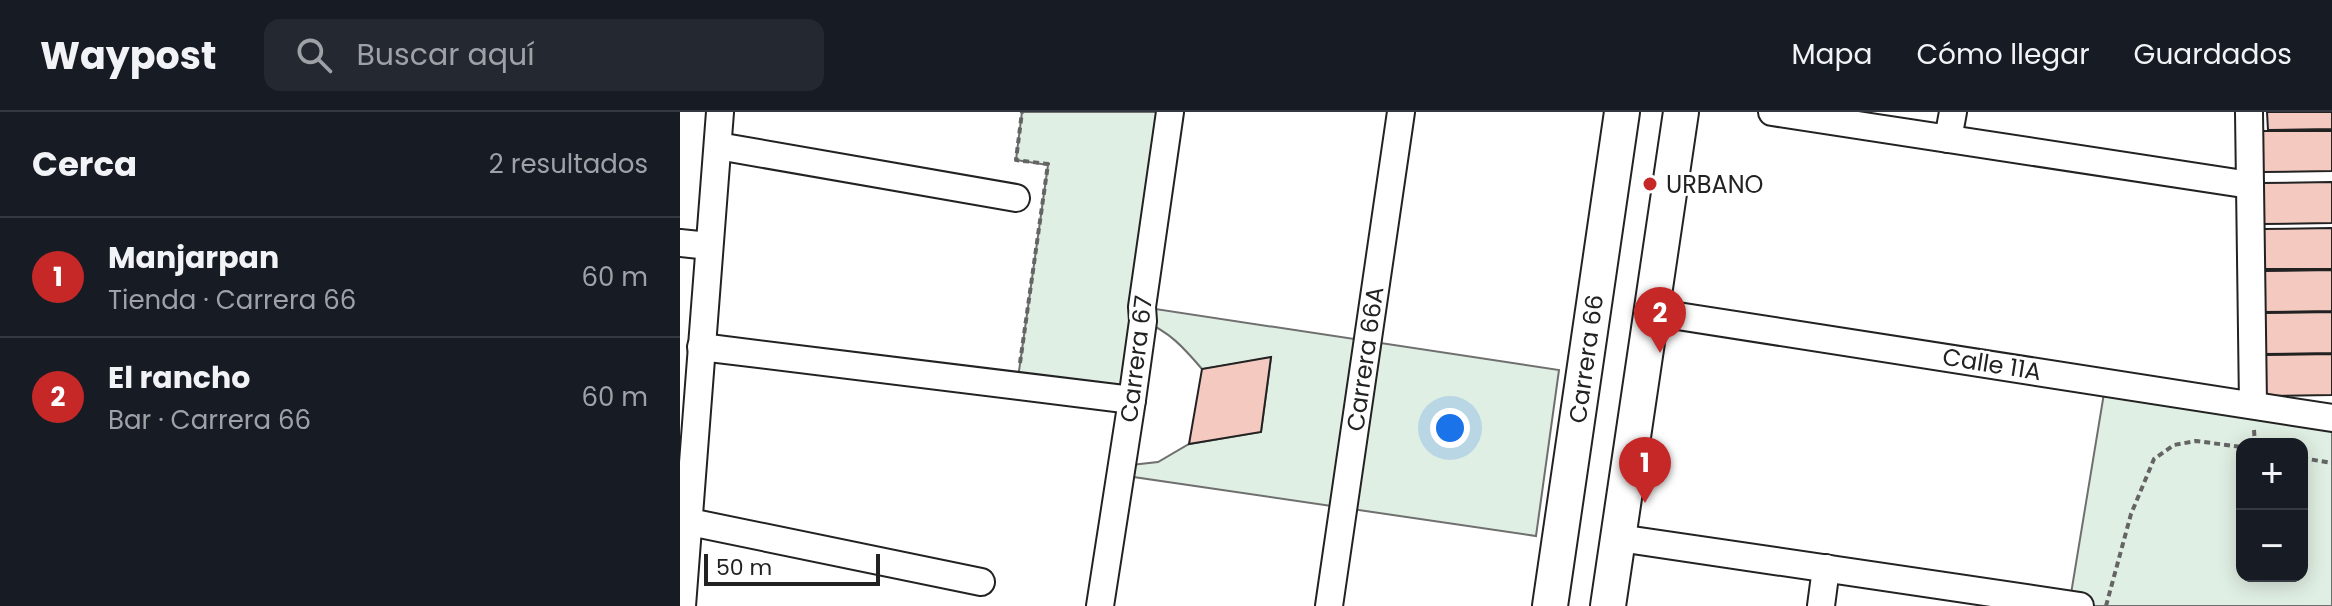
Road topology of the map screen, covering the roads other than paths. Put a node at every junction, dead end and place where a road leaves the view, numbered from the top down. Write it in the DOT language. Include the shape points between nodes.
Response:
graph roads {
  1 [pos="720,112"];
  2 [pos="1170,112"];
  3 [pos="1401,112"];
  4 [pos="1622,112"];
  5 [pos="1681,112"];
  6 [pos="1772,112"];
  7 [pos="1953,112"];
  8 [pos="2249,112"];
  9 [pos="1948,139"];
  10 [pos="718,146"];
  11 [pos="2250,185"];
  12 [pos="1016,198"];
  13 [pos="680,243"];
  14 [pos="709,246"];
  15 [pos="1652,312"];
  16 [pos="701,347"];
  17 [pos="1132,400"];
  18 [pos="2253,404"];
  19 [pos="2332,418"];
  20 [pos="684,521"];
  21 [pos="1619,538"];
  22 [pos="1826,568"];
  23 [pos="981,582"];
  24 [pos="682,606"];
  25 [pos="1100,606"];
  26 [pos="1329,606"];
  27 [pos="1550,606"];
  28 [pos="1608,606"];
  29 [pos="1821,606"];
  30 [pos="2080,606"];
  1 -- 10 [label="street"];
  2 -- 17 [label="street, Carrera 67"];
  3 -- 26 [label="street, Carrera 66A"];
  4 -- 27 [label="main road, Carrera 66"];
  5 -- 15 [label="main road"];
  6 -- 9 [label="street"];
  7 -- 9 [label="street"];
  8 -- 11 [label="street"];
  9 -- 11 [label="street"];
  10 -- 12 [label="street"];
  10 -- 14 [label="street"];
  11 -- 18 [label="street"];
  13 -- 14 [label="street"];
  14 -- 16 [label="street"];
  15 -- 18 [label="street, Calle 11A"];
  15 -- 21 [label="main road"];
  16 -- 17 [label="street"];
  16 -- 20 [label="street"];
  17 -- 25 [label="street, Carrera 67"];
  18 -- 19 [label="street, Calle 11A"];
  20 -- 23 [label="street"];
  20 -- 24 [label="street"];
  21 -- 22 [label="street"];
  21 -- 28 [label="main road"];
  22 -- 29 [label="street"];
  22 -- 30 [label="street"];
}
